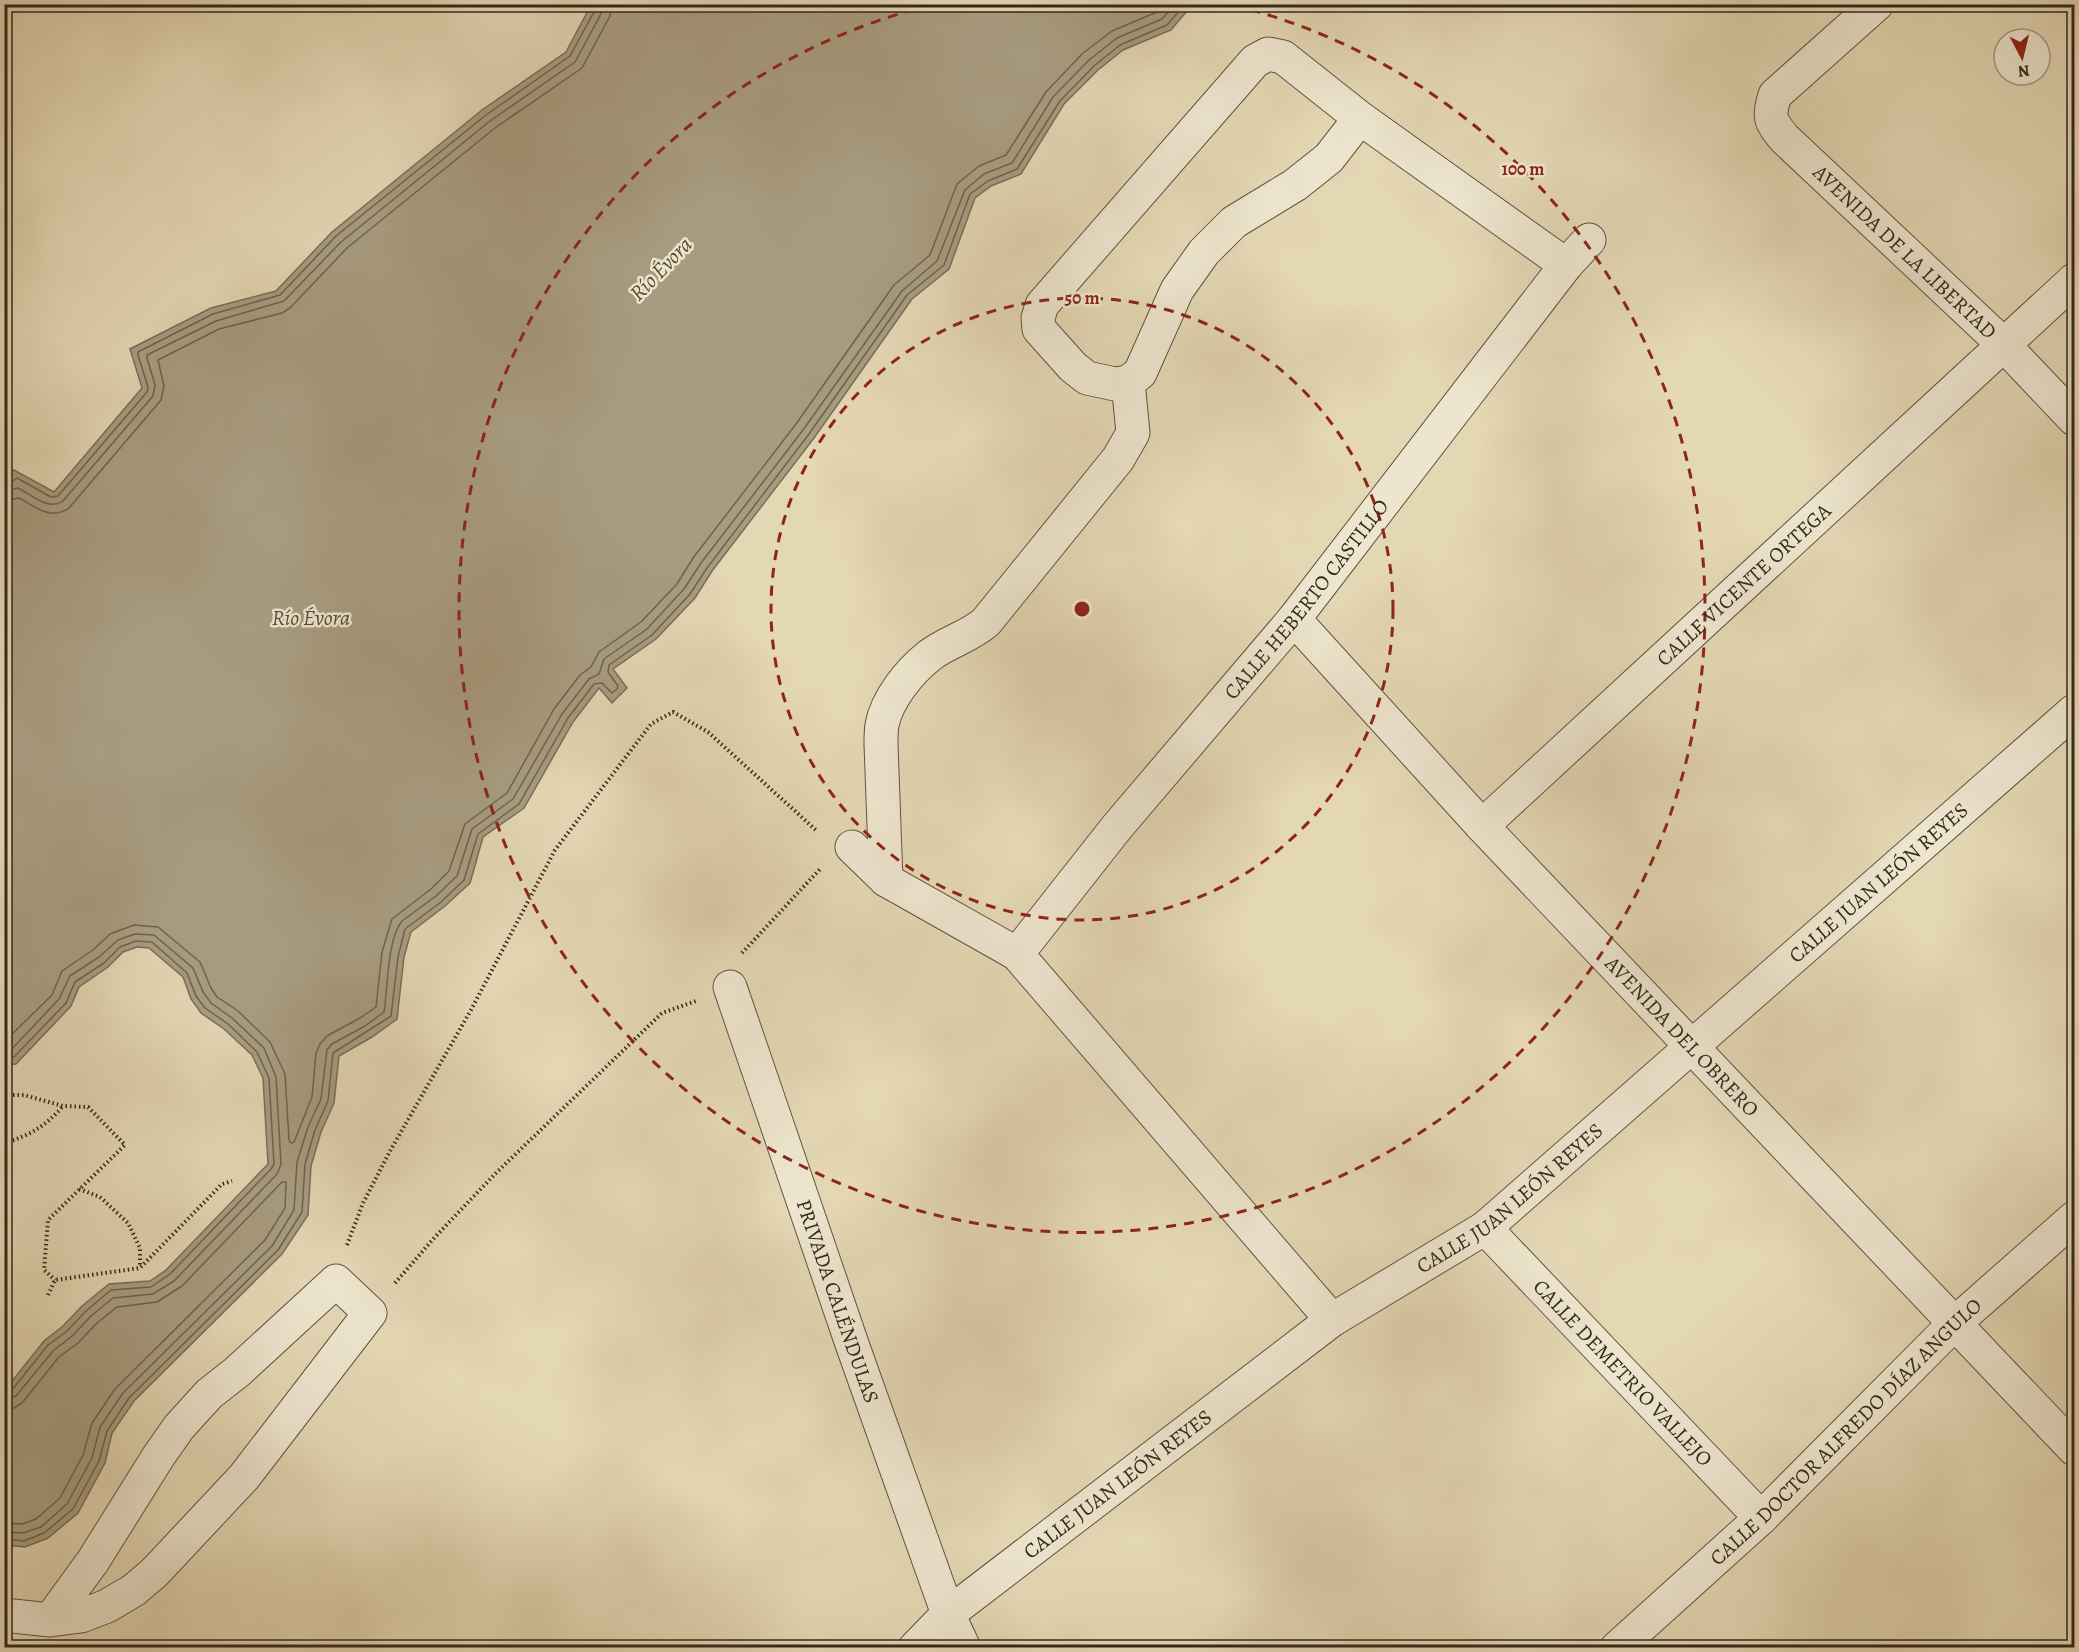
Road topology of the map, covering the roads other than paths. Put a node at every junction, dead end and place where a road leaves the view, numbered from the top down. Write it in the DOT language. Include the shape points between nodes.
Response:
graph roads {
  1 [pos="1877,4"];
  2 [pos="1360,117"];
  3 [pos="1589,240"];
  4 [pos="1566,265"];
  5 [pos="2074,280"];
  6 [pos="2003,344"];
  7 [pos="1128,382"];
  8 [pos="2074,419"];
  9 [pos="1294,619"];
  10 [pos="2074,711"];
  11 [pos="1482,826"];
  12 [pos="845,848"];
  13 [pos="886,880"];
  14 [pos="1017,954"];
  15 [pos="730,987"];
  16 [pos="1693,1047"];
  17 [pos="2074,1218"];
  18 [pos="1485,1228"];
  19 [pos="1332,1320"];
  20 [pos="1955,1323"];
  21 [pos="2074,1449"];
  22 [pos="1761,1518"];
  23 [pos="948,1614"];
  24 [pos="4,1615"];
  25 [pos="50,1620"];
  26 [pos="915,1647"];
  27 [pos="964,1647"];
  28 [pos="1617,1647"];
  1 -- 6 [label="street, AVENIDA DE LA LIBERTAD" via="1774,95 1770,112 1773,124"];
  2 -- 4 [label="street"];
  2 -- 7 [label="street" via="1329,158 1234,222 1204,252 1177,290 1140,373"];
  2 -- 7 [label="street" via="1283,57 1268,54 1255,61 1193,131 1042,305 1038,318 1039,329 1087,378 1114,384"];
  3 -- 4 [label="street, CALLE HEBERTO CASTILLO"];
  4 -- 9 [label="street, CALLE HEBERTO CASTILLO"];
  5 -- 6 [label="street, CALLE VICENTE ORTEGA"];
  6 -- 8 [label="street, AVENIDA DE LA LIBERTAD"];
  6 -- 11 [label="street, CALLE VICENTE ORTEGA"];
  7 -- 13 [label="street" via="1133,433 1118,459 986,622 930,655 891,701 882,724 881,744"];
  9 -- 11 [label="street, AVENIDA DEL OBRERO"];
  9 -- 14 [label="street, CALLE HEBERTO CASTILLO" via="1117,827"];
  10 -- 16 [label="street, CALLE JUAN LEÓN REYES"];
  11 -- 16 [label="street, AVENIDA DEL OBRERO"];
  12 -- 13 [label="street"];
  13 -- 14 [label="street"];
  14 -- 19 [label="street"];
  15 -- 23 [label="street, PRIVADA CALÉNDULAS"];
  16 -- 18 [label="street, CALLE JUAN LEÓN REYES"];
  16 -- 20 [label="street, AVENIDA DEL OBRERO"];
  17 -- 20 [label="street, CALLE DOCTOR ALFREDO DÍAZ ANGULO"];
  18 -- 19 [label="street, CALLE JUAN LEÓN REYES"];
  18 -- 22 [label="street, CALLE DEMETRIO VALLEJO"];
  19 -- 23 [label="street, CALLE JUAN LEÓN REYES"];
  20 -- 21 [label="street, AVENIDA DEL OBRERO"];
  20 -- 22 [label="street, CALLE DOCTOR ALFREDO DÍAZ ANGULO"];
  22 -- 28 [label="street, CALLE DOCTOR ALFREDO DÍAZ ANGULO"];
  23 -- 26 [label="street, CALLE JUAN LEÓN REYES"];
  23 -- 27 [label="street, PRIVADA CALÉNDULAS"];
  24 -- 25 [label="street"];
  25 -- 25 [label="street" via="81,1616 107,1606 155,1572 244,1477 370,1312 336,1281 209,1394 179,1427"];
}
